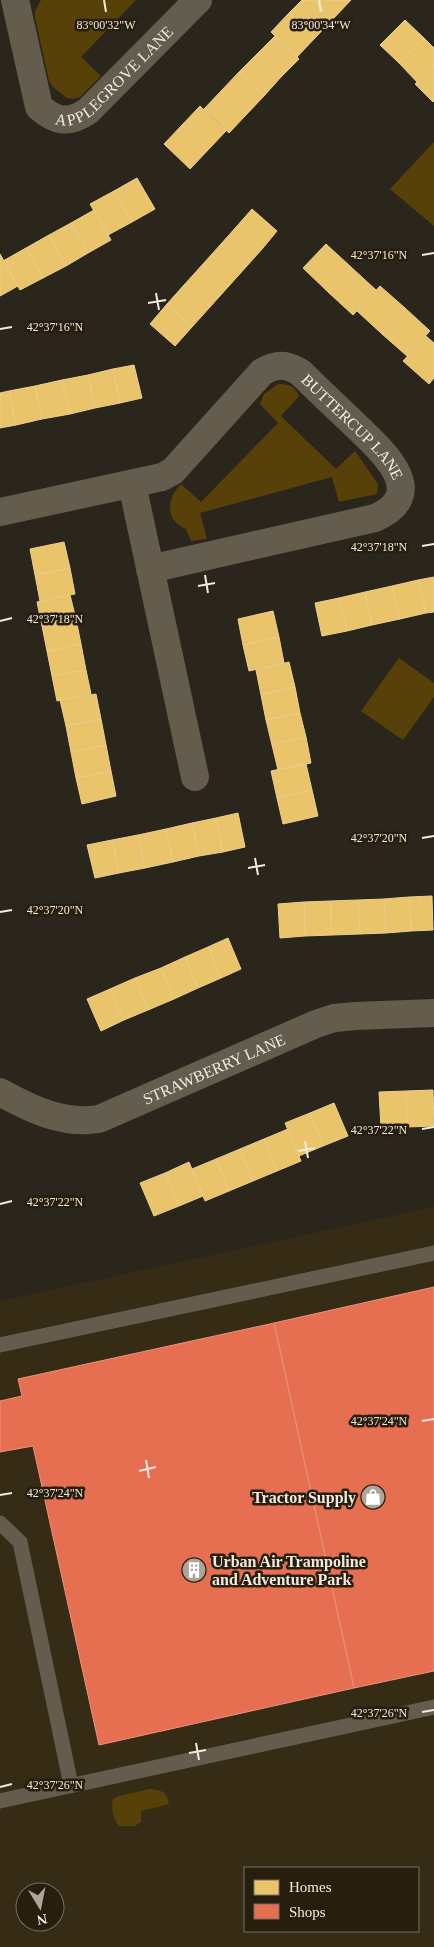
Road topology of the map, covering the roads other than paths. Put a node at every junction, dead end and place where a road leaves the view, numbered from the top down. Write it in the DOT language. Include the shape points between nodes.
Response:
graph roads {
  1 [pos="15,0"];
  2 [pos="198,0"];
  3 [pos="132,484"];
  4 [pos="0,512"];
  5 [pos="150,569"];
  6 [pos="195,777"];
  7 [pos="434,1013"];
  8 [pos="0,1092"];
  9 [pos="434,1253"];
  10 [pos="0,1345"];
  11 [pos="0,1523"];
  12 [pos="434,1707"];
  13 [pos="71,1785"];
  14 [pos="0,1801"];
  1 -- 2 [label="street, APPLEGROVE LANE" via="39,107 50,117 63,121 77,119 88,111"];
  3 -- 4 [label="street, BUTTERCUP LANE"];
  3 -- 5 [label="street"];
  3 -- 5 [label="street, BUTTERCUP LANE" via="173,471 262,372 280,364 292,367 307,379 388,457 399,478 398,503 389,512 375,518"];
  5 -- 6 [label="street"];
  7 -- 8 [label="street, STRAWBERRY LANE" via="334,1018 99,1119 82,1122 51,1116"];
  9 -- 10 [label="lane"];
  11 -- 13 [label="lane" via="20,1542"];
  12 -- 13 [label="lane"];
  13 -- 14 [label="lane"];
}
